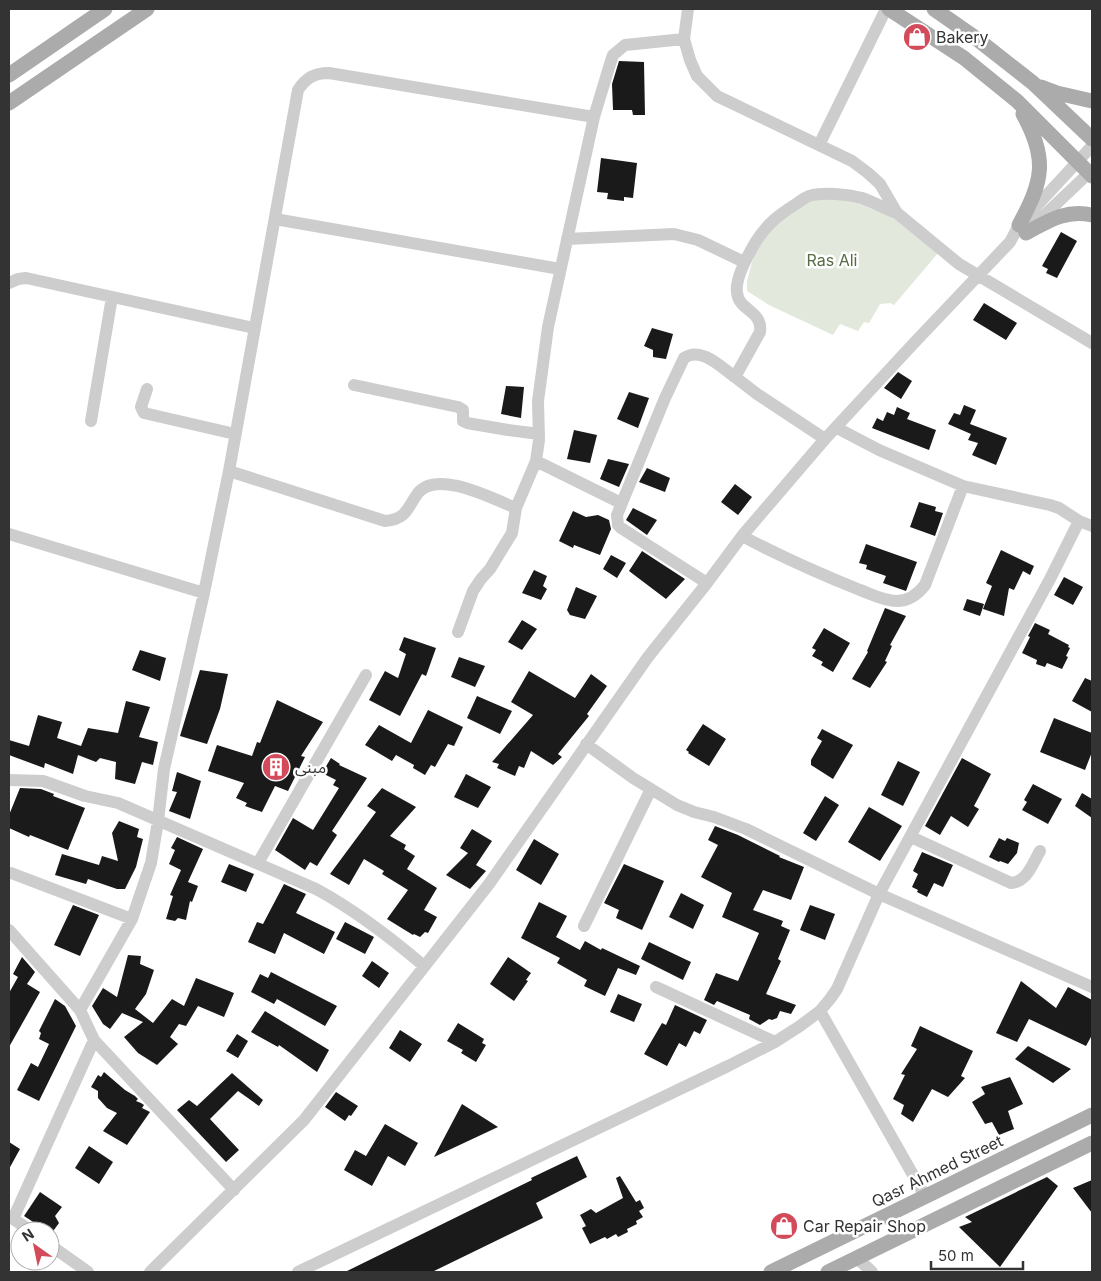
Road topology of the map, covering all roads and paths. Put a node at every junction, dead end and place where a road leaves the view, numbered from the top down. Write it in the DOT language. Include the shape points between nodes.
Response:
graph roads {
  1 [pos="105,9"];
  2 [pos="147,9"];
  3 [pos="688,9"];
  4 [pos="888,9"];
  5 [pos="934,9"];
  6 [pos="684,39"];
  7 [pos="977,39"];
  8 [pos="964,58"];
  9 [pos="9,74"];
  10 [pos="1033,83"];
  11 [pos="1092,100"];
  12 [pos="1017,101"];
  13 [pos="9,103"];
  14 [pos="594,116"];
  15 [pos="1092,140"];
  16 [pos="819,145"];
  17 [pos="1092,146"];
  18 [pos="1078,161"];
  19 [pos="1091,173"];
  20 [pos="897,213"];
  21 [pos="1092,215"];
  22 [pos="275,219"];
  23 [pos="1023,229"];
  24 [pos="567,239"];
  25 [pos="744,262"];
  26 [pos="560,269"];
  27 [pos="977,276"];
  28 [pos="9,284"];
  29 [pos="112,297"];
  30 [pos="254,328"];
  31 [pos="1092,344"];
  32 [pos="734,376"];
  33 [pos="354,385"];
  34 [pos="147,389"];
  35 [pos="91,421"];
  36 [pos="836,428"];
  37 [pos="235,434"];
  38 [pos="539,434"];
  39 [pos="825,439"];
  40 [pos="536,461"];
  41 [pos="229,471"];
  42 [pos="963,486"];
  43 [pos="621,502"];
  44 [pos="516,508"];
  45 [pos="1079,521"];
  46 [pos="1092,526"];
  47 [pos="9,534"];
  48 [pos="742,536"];
  49 [pos="707,583"];
  50 [pos="204,593"];
  51 [pos="458,632"];
  52 [pos="366,675"];
  53 [pos="586,744"];
  54 [pos="9,780"];
  55 [pos="651,789"];
  56 [pos="158,821"];
  57 [pos="911,837"];
  58 [pos="1040,851"];
  59 [pos="258,863"];
  60 [pos="11,873"];
  61 [pos="879,894"];
  62 [pos="132,919"];
  63 [pos="584,926"];
  64 [pos="11,935"];
  65 [pos="424,966"];
  66 [pos="1092,986"];
  67 [pos="656,987"];
  68 [pos="80,1010"];
  69 [pos="820,1011"];
  70 [pos="94,1040"];
  71 [pos="775,1042"];
  72 [pos="1092,1115"];
  73 [pos="1092,1143"];
  74 [pos="234,1190"];
  75 [pos="925,1196"];
  76 [pos="11,1217"];
  77 [pos="60,1252"];
  78 [pos="857,1258"];
  79 [pos="88,1272"];
  80 [pos="150,1272"];
  81 [pos="298,1272"];
  82 [pos="771,1272"];
  83 [pos="828,1272"];
  84 [pos="872,1272"];
  1 -- 9 [label="main road"];
  2 -- 13 [label="main road"];
  3 -- 6 [label="street"];
  4 -- 8 [label="main road"];
  4 -- 16 [label="street"];
  5 -- 7 [label="main road"];
  6 -- 14 [label="street" via="620,48 613,54"];
  6 -- 16 [label="street" via="697,76 717,96"];
  7 -- 8 [label="main road"];
  7 -- 10 [label="main road"];
  8 -- 12 [label="main road"];
  10 -- 11 [label="main road" via="1057,94"];
  10 -- 15 [label="main road"];
  12 -- 18 [label="main road"];
  12 -- 23 [label="main road" via="1035,139 1040,166"];
  14 -- 22 [label="street" via="319,73 304,81 298,90"];
  14 -- 24 [label="street"];
  16 -- 20 [label="street" via="868,173 886,192"];
  17 -- 18 [label="street"];
  18 -- 19 [label="main road"];
  18 -- 23 [label="street"];
  19 -- 23 [label="street"];
  20 -- 25 [label="street" via="860,198 810,196 770,222"];
  20 -- 27 [label="street"];
  21 -- 23 [label="main road" via="1065,214"];
  22 -- 26 [label="street"];
  22 -- 30 [label="street"];
  23 -- 27 [label="street"];
  24 -- 25 [label="street" via="674,234 698,240"];
  24 -- 26 [label="street"];
  25 -- 32 [label="street" via="737,297 759,319 761,326"];
  26 -- 38 [label="street" via="541,375"];
  27 -- 31 [label="street"];
  27 -- 36 [label="street"];
  28 -- 29 [label="street" via="26,278"];
  29 -- 30 [label="street"];
  29 -- 35 [label="street"];
  30 -- 37 [label="street"];
  32 -- 39 [label="street"];
  32 -- 43 [label="street" via="702,354 684,358"];
  33 -- 38 [label="street" via="458,407 463,410 466,423"];
  34 -- 37 [label="street" via="141,407 144,413"];
  36 -- 39 [label="street"];
  36 -- 42 [label="street"];
  37 -- 41 [label="street"];
  38 -- 40 [label="street"];
  39 -- 48 [label="street"];
  40 -- 43 [label="street"];
  40 -- 44 [label="street"];
  41 -- 44 [label="street" via="385,521 406,513 419,492 431,484 461,487"];
  41 -- 50 [label="street"];
  42 -- 45 [label="street" via="1050,505"];
  42 -- 48 [label="street" via="925,585 920,592 901,601 884,599 841,582"];
  43 -- 49 [label="street" via="616,515 618,525"];
  44 -- 51 [label="street" via="512,533 473,591"];
  45 -- 46 [label="street"];
  45 -- 57 [label="street"];
  47 -- 50 [label="street"];
  48 -- 49 [label="street"];
  49 -- 53 [label="street" via="648,657"];
  50 -- 56 [label="street" via="164,769"];
  52 -- 59 [label="street"];
  53 -- 55 [label="street"];
  53 -- 65 [label="street" via="489,884"];
  54 -- 56 [label="street" via="43,781 85,796 118,803"];
  55 -- 61 [label="street" via="677,805 772,841"];
  55 -- 63 [label="street"];
  56 -- 59 [label="street"];
  56 -- 62 [label="street" via="146,880"];
  57 -- 58 [label="street" via="1010,883 1026,876"];
  57 -- 61 [label="street"];
  59 -- 65 [label="street" via="345,904"];
  60 -- 62 [label="street"];
  61 -- 66 [label="street"];
  61 -- 69 [label="street" via="837,989"];
  62 -- 68 [label="street"];
  64 -- 68 [label="street"];
  65 -- 74 [label="street" via="304,1120"];
  67 -- 71 [label="street"];
  68 -- 70 [label="street"];
  69 -- 71 [label="street"];
  69 -- 75 [label="street"];
  70 -- 74 [label="street"];
  70 -- 76 [label="street"];
  71 -- 81 [label="street"];
  72 -- 75 [label="main road, Qasr Ahmed Street"];
  73 -- 78 [label="main road"];
  74 -- 80 [label="street"];
  75 -- 82 [label="main road, Qasr Ahmed Street"];
  77 -- 79 [label="street"];
  78 -- 83 [label="main road"];
  78 -- 84 [label="street"];
}
